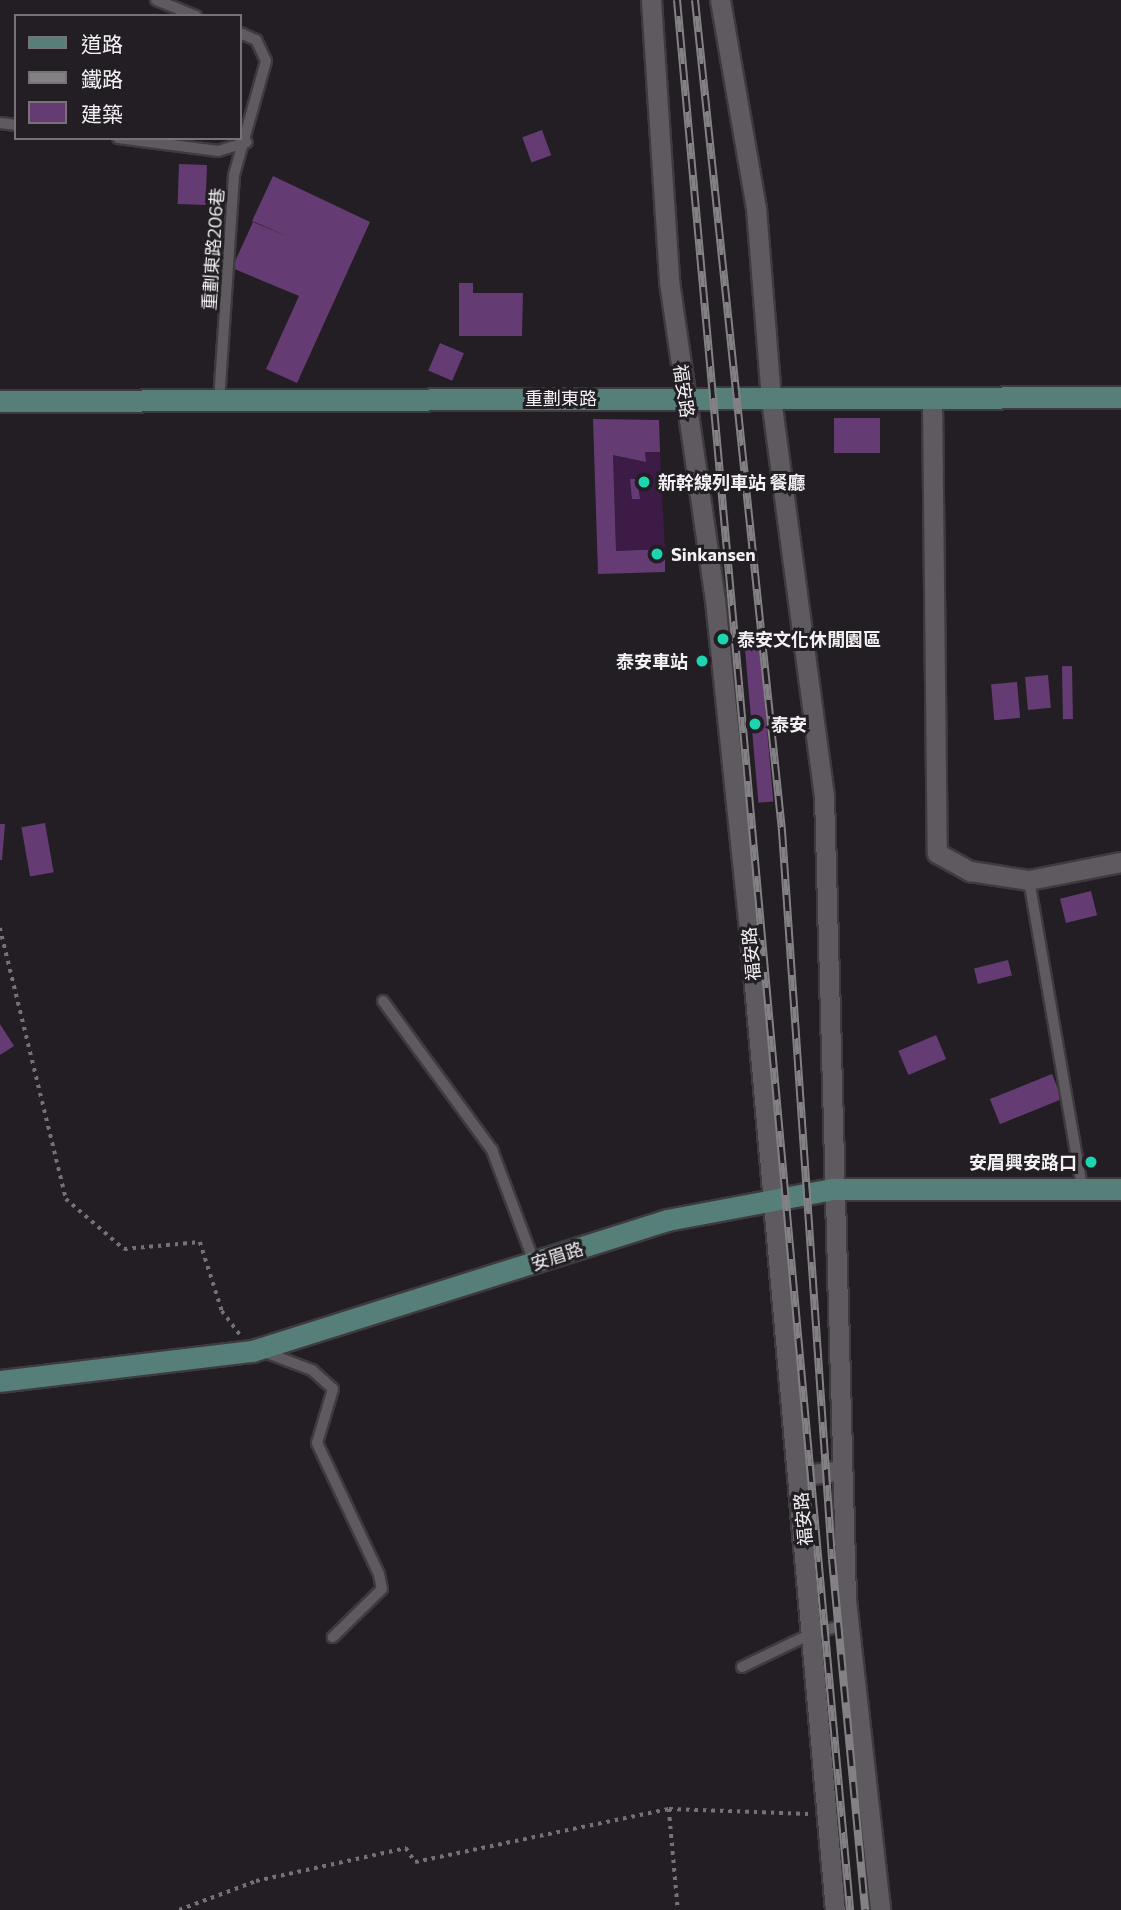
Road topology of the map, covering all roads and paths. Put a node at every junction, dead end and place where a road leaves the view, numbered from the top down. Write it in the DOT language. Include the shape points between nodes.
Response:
graph roads {
  1 [pos="156,0"];
  2 [pos="651,0"];
  3 [pos="720,0"];
  4 [pos="191,14"];
  5 [pos="242,34"];
  6 [pos="133,140"];
  7 [pos="247,142"];
  8 [pos="1121,397"];
  9 [pos="932,398"];
  10 [pos="685,399"];
  11 [pos="771,399"];
  12 [pos="0,401"];
  13 [pos="219,401"];
  14 [pos="1121,862"];
  15 [pos="1029,880"];
  16 [pos="0,928"];
  17 [pos="383,1001"];
  18 [pos="1082,1188"];
  19 [pos="833,1189"];
  20 [pos="1121,1189"];
  21 [pos="771,1202"];
  22 [pos="534,1262"];
  23 [pos="255,1350"];
  24 [pos="0,1381"];
  25 [pos="842,1470"];
  26 [pos="799,1476"];
  27 [pos="848,1624"];
  28 [pos="813,1633"];
  29 [pos="333,1637"];
  30 [pos="742,1667"];
  31 [pos="669,1809"];
  32 [pos="825,1815"];
  33 [pos="179,1910"];
  34 [pos="678,1910"];
  35 [pos="835,1910"];
  36 [pos="880,1910"];
  1 -- 4 [label="lane"];
  2 -- 10 [label="street, 福安路" via="669,281"];
  3 -- 11 [label="street" via="756,208"];
  5 -- 7 [label="lane, 重劃東路206巷" via="256,40 266,61"];
  6 -- 7 [label="lane" via="218,151"];
  7 -- 13 [label="lane, 重劃東路206巷" via="234,175"];
  8 -- 9 [label="street, 重劃東路"];
  9 -- 11 [label="street, 重劃東路"];
  9 -- 15 [label="street" via="933,843 944,860 970,871"];
  10 -- 11 [label="street, 重劃東路"];
  10 -- 13 [label="street, 重劃東路"];
  10 -- 21 [label="street, 福安路" via="715,600"];
  11 -- 19 [label="street" via="824,796"];
  12 -- 13 [label="street, 重劃東路"];
  14 -- 15 [label="street"];
  15 -- 18 [label="lane" via="1036,949"];
  16 -- 23 [label="path" via="66,1199 124,1249 200,1242 222,1311"];
  17 -- 22 [label="lane" via="492,1150"];
  18 -- 19 [label="street, 安眉路"];
  18 -- 20 [label="street, 安眉路"];
  19 -- 21 [label="street, 安眉路"];
  19 -- 25 [label="street"];
  21 -- 22 [label="street, 安眉路" via="667,1220"];
  21 -- 26 [label="street, 福安路"];
  22 -- 23 [label="street, 安眉路"];
  23 -- 24 [label="street, 安眉路"];
  23 -- 29 [label="lane" via="312,1370 333,1390 317,1443 382,1589"];
  25 -- 26 [label="street"];
  25 -- 27 [label="street"];
  26 -- 28 [label="street, 福安路"];
  27 -- 28 [label="lane"];
  27 -- 36 [label="street"];
  28 -- 30 [label="lane"];
  28 -- 32 [label="street, 福安路"];
  31 -- 32 [label="path"];
  31 -- 33 [label="path" via="415,1862 406,1848 256,1881"];
  31 -- 34 [label="path"];
  32 -- 35 [label="street, 福安路"];
}
